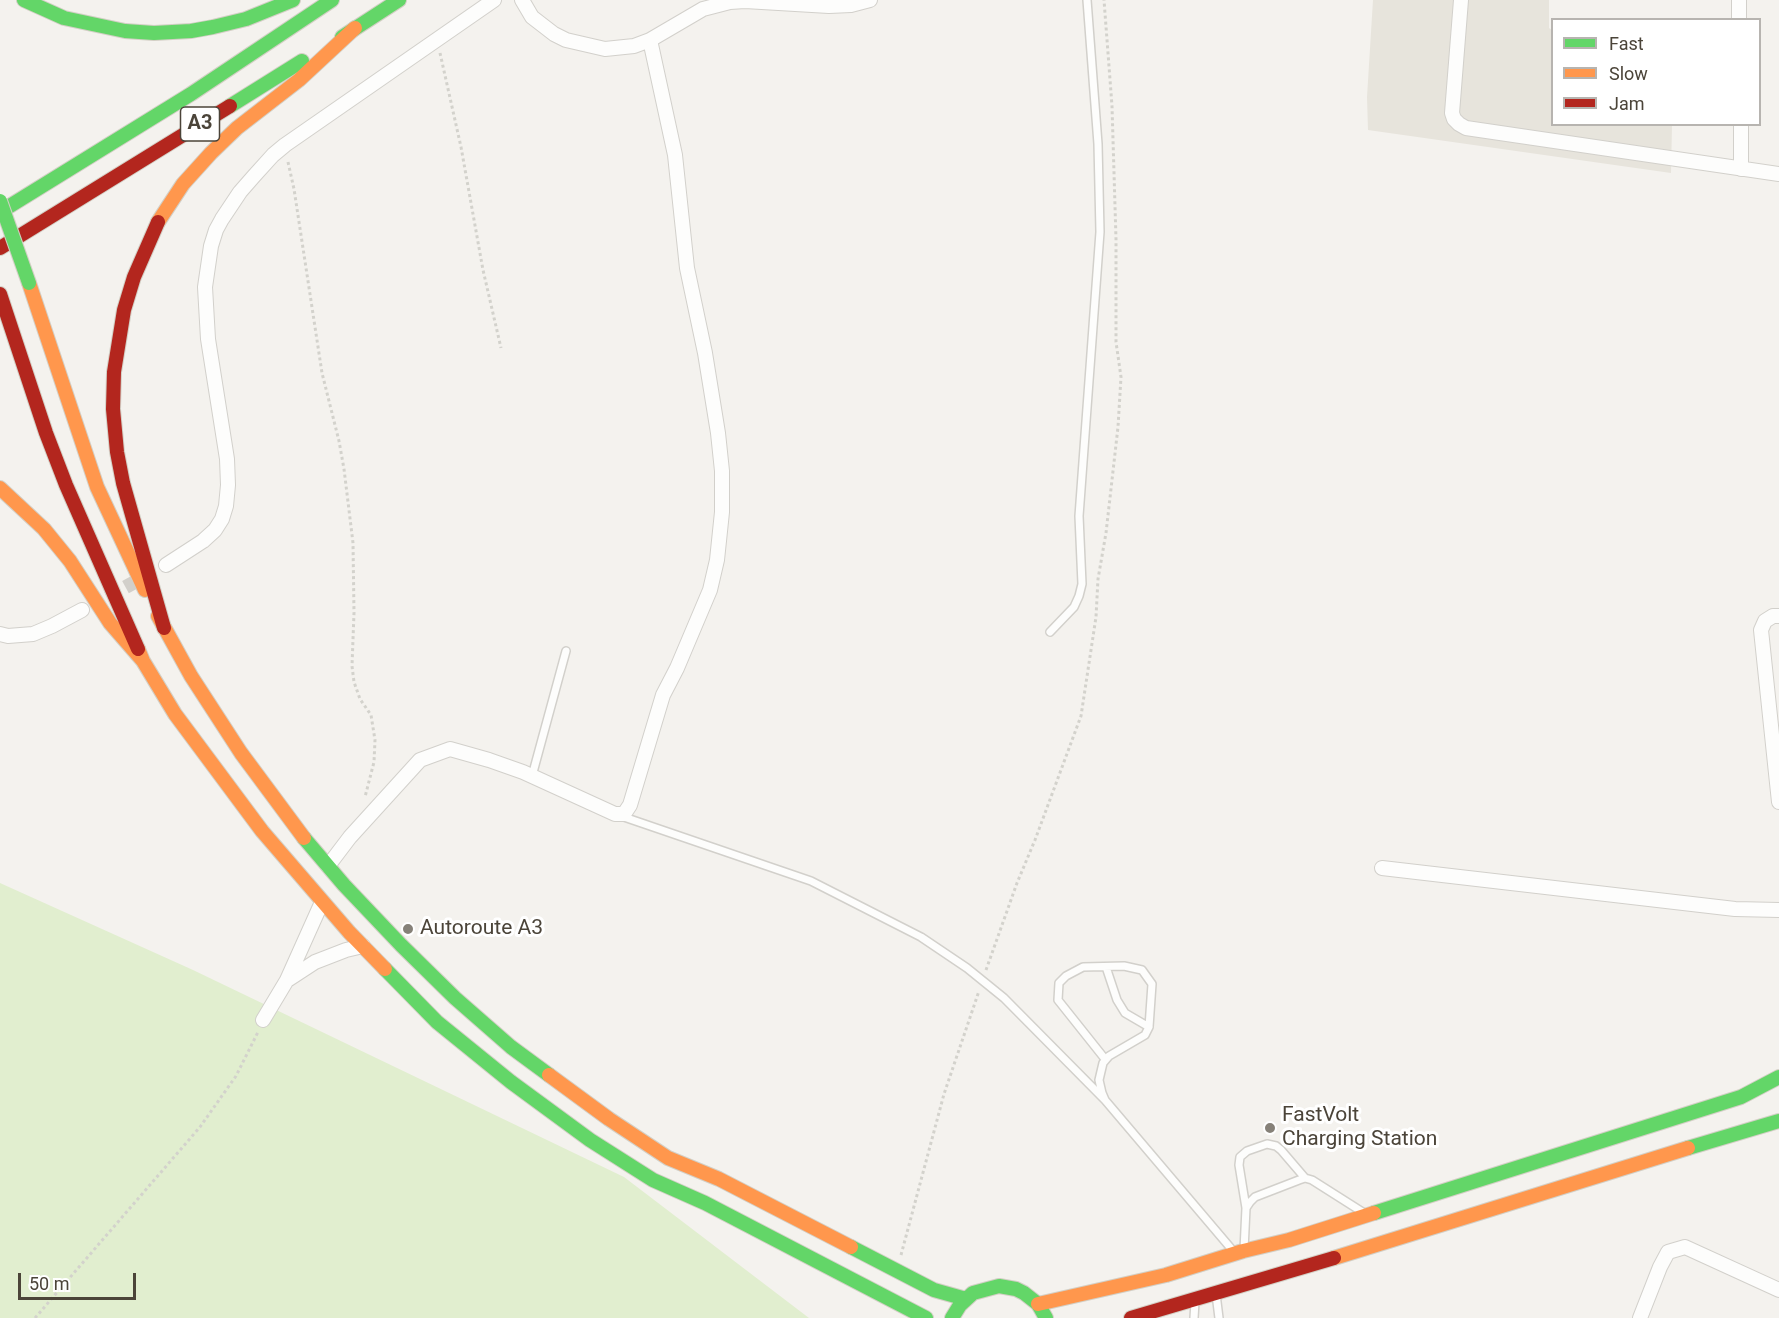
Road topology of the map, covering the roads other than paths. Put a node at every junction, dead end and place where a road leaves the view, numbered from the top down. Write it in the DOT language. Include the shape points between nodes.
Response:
graph roads {
  1 [pos="24,0"];
  2 [pos="293,0"];
  3 [pos="332,0"];
  4 [pos="399,0"];
  5 [pos="494,0"];
  6 [pos="522,0"];
  7 [pos="870,0"];
  8 [pos="1087,0"];
  9 [pos="1461,0"];
  10 [pos="1739,0"];
  11 [pos="1739,18"];
  12 [pos="355,28"];
  13 [pos="650,40"];
  14 [pos="1741,126"];
  15 [pos="1742,169"];
  16 [pos="1779,174"];
  17 [pos="0,201"];
  18 [pos="0,212"];
  19 [pos="0,248"];
  20 [pos="1,296"];
  21 [pos="0,488"];
  22 [pos="166,565"];
  23 [pos="82,610"];
  24 [pos="1779,616"];
  25 [pos="164,628"];
  26 [pos="1050,632"];
  27 [pos="0,634"];
  28 [pos="566,651"];
  29 [pos="143,661"];
  30 [pos="532,776"];
  31 [pos="1779,802"];
  32 [pos="615,814"];
  33 [pos="328,866"];
  34 [pos="1382,868"];
  35 [pos="322,902"];
  36 [pos="1779,910"];
  37 [pos="363,946"];
  38 [pos="1106,967"];
  39 [pos="287,980"];
  40 [pos="263,1020"];
  41 [pos="1149,1027"];
  42 [pos="1105,1059"];
  43 [pos="1779,1077"];
  44 [pos="1105,1100"];
  45 [pos="1779,1121"];
  46 [pos="1305,1178"];
  47 [pos="1246,1208"];
  48 [pos="1366,1215"];
  49 [pos="1240,1252"];
  50 [pos="1779,1290"];
  51 [pos="1216,1293"];
  52 [pos="966,1299"];
  53 [pos="1195,1299"];
  54 [pos="1038,1304"];
  55 [pos="926,1318"];
  56 [pos="952,1318"];
  57 [pos="1046,1318"];
  58 [pos="1131,1318"];
  59 [pos="1194,1318"];
  60 [pos="1219,1318"];
  61 [pos="1640,1318"];
  1 -- 2 [label="main road" via="64,18 154,33 191,31 246,19"];
  3 -- 18 [label="main road, A3"];
  4 -- 12 [label="main road, A3"];
  5 -- 22 [label="street" via="285,145 240,192 216,230 207,264 205,296 227,459 226,506 215,530"];
  6 -- 13 [label="street" via="538,24 566,40 605,48 634,46"];
  7 -- 13 [label="street" via="829,6 730,2 703,9"];
  8 -- 26 [label="lane" via="1100,232 1078,516 1082,584 1074,607"];
  9 -- 15 [label="street" via="1452,113 1459,124"];
  10 -- 11 [label="street"];
  12 -- 19 [label="main road, A3"];
  12 -- 25 [label="main road" via="299,80 237,128 183,184 155,227 134,277 118,341 113,409 123,483"];
  13 -- 32 [label="street" via="675,155 687,268 718,433 722,512 710,590 663,695 630,805 624,814"];
  14 -- 15 [label="street"];
  15 -- 16 [label="street"];
  17 -- 25 [label="main road, bridge" via="97,488"];
  20 -- 29 [label="main road" via="66,485"];
  21 -- 29 [label="main road" via="44,529 110,623"];
  23 -- 27 [label="street" via="33,634"];
  24 -- 31 [label="street" via="1765,621 1761,630"];
  25 -- 33 [label="main road" via="241,753"];
  28 -- 30 [label="lane"];
  29 -- 35 [label="main road" via="181,723 262,831"];
  30 -- 32 [label="street"];
  30 -- 33 [label="street" via="450,749 420,760"];
  32 -- 44 [label="lane" via="811,881 921,937 1004,998"];
  33 -- 52 [label="main road" via="455,998 511,1047 609,1119 668,1158 719,1179 934,1290"];
  34 -- 36 [label="street" via="1735,909"];
  35 -- 37 [label="main road"];
  35 -- 39 [label="street"];
  37 -- 39 [label="street" via="323,958"];
  37 -- 55 [label="main road" via="437,1022 599,1146 653,1180"];
  38 -- 41 [label="lane" via="1125,1013"];
  38 -- 41 [label="lane" via="1124,966 1147,975 1152,984"];
  38 -- 42 [label="lane" via="1083,968 1066,976 1059,982 1058,1000"];
  39 -- 40 [label="street"];
  41 -- 42 [label="lane" via="1138,1041"];
  42 -- 44 [label="lane" via="1099,1080"];
  43 -- 48 [label="main road" via="1741,1097"];
  44 -- 49 [label="lane"];
  45 -- 51 [label="main road"];
  46 -- 47 [label="lane" via="1255,1197"];
  46 -- 47 [label="lane" via="1276,1146 1267,1144 1247,1151 1240,1157 1239,1165"];
  46 -- 48 [label="lane"];
  47 -- 49 [label="lane"];
  48 -- 49 [label="main road"];
  49 -- 54 [label="main road" via="1166,1275"];
  50 -- 61 [label="street" via="1685,1247 1668,1252"];
  51 -- 53 [label="main road"];
  51 -- 60 [label="lane"];
  52 -- 54 [label="main road" via="999,1286 1016,1289"];
  52 -- 56 [label="main road"];
  53 -- 58 [label="main road"];
  53 -- 59 [label="lane"];
  54 -- 57 [label="main road"];
}
